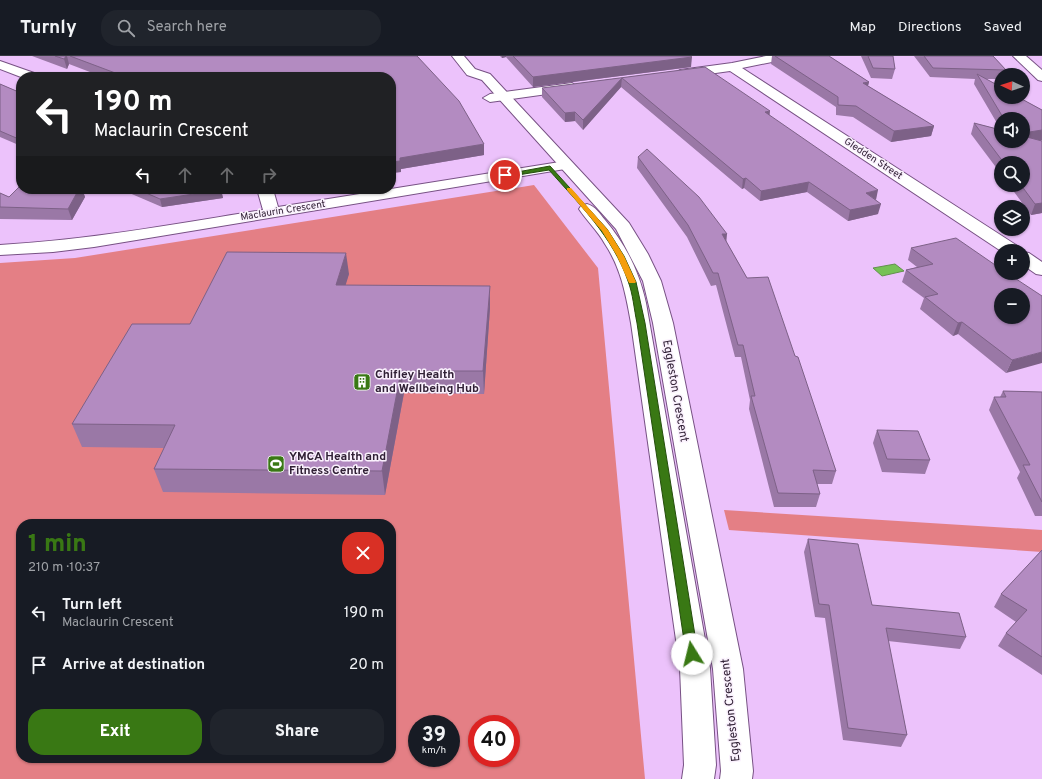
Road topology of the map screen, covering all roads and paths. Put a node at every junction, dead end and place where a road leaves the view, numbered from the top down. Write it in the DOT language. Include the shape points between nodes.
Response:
graph roads {
  1 [pos="783,56"];
  2 [pos="1020,56"];
  3 [pos="465,64"];
  4 [pos="0,65"];
  5 [pos="732,67"];
  6 [pos="19,72"];
  7 [pos="667,75"];
  8 [pos="1042,77"];
  9 [pos="584,86"];
  10 [pos="497,97"];
  11 [pos="558,166"];
  12 [pos="396,193"];
  13 [pos="266,194"];
  14 [pos="388,194"];
  15 [pos="272,213"];
  16 [pos="1002,244"];
  17 [pos="0,250"];
  18 [pos="1030,262"];
  19 [pos="1042,270"];
  20 [pos="698,779"];
  21 [pos="736,779"];
  1 -- 5 [label="street"];
  2 -- 8 [label="street"];
  3 -- 10 [label="street, Eggleston Crescent" via="472,78"];
  4 -- 6 [label="street"];
  5 -- 7 [label="street"];
  5 -- 16 [label="street, Gledden Street"];
  9 -- 10 [label="street"];
  10 -- 11 [label="street, Eggleston Crescent"];
  11 -- 12 [label="street, Maclaurin Crescent"];
  11 -- 20 [label="street, Eggleston Crescent" via="605,230 621,256 632,282 641,323 694,668 700,765"];
  11 -- 21 [label="street, Eggleston Crescent" via="623,228 652,281 663,323 728,669"];
  13 -- 15 [label="street"];
  14 -- 15 [label="street, Maclaurin Crescent"];
  15 -- 17 [label="street, Maclaurin Crescent" via="94,242"];
  18 -- 19 [label="street"];
}
